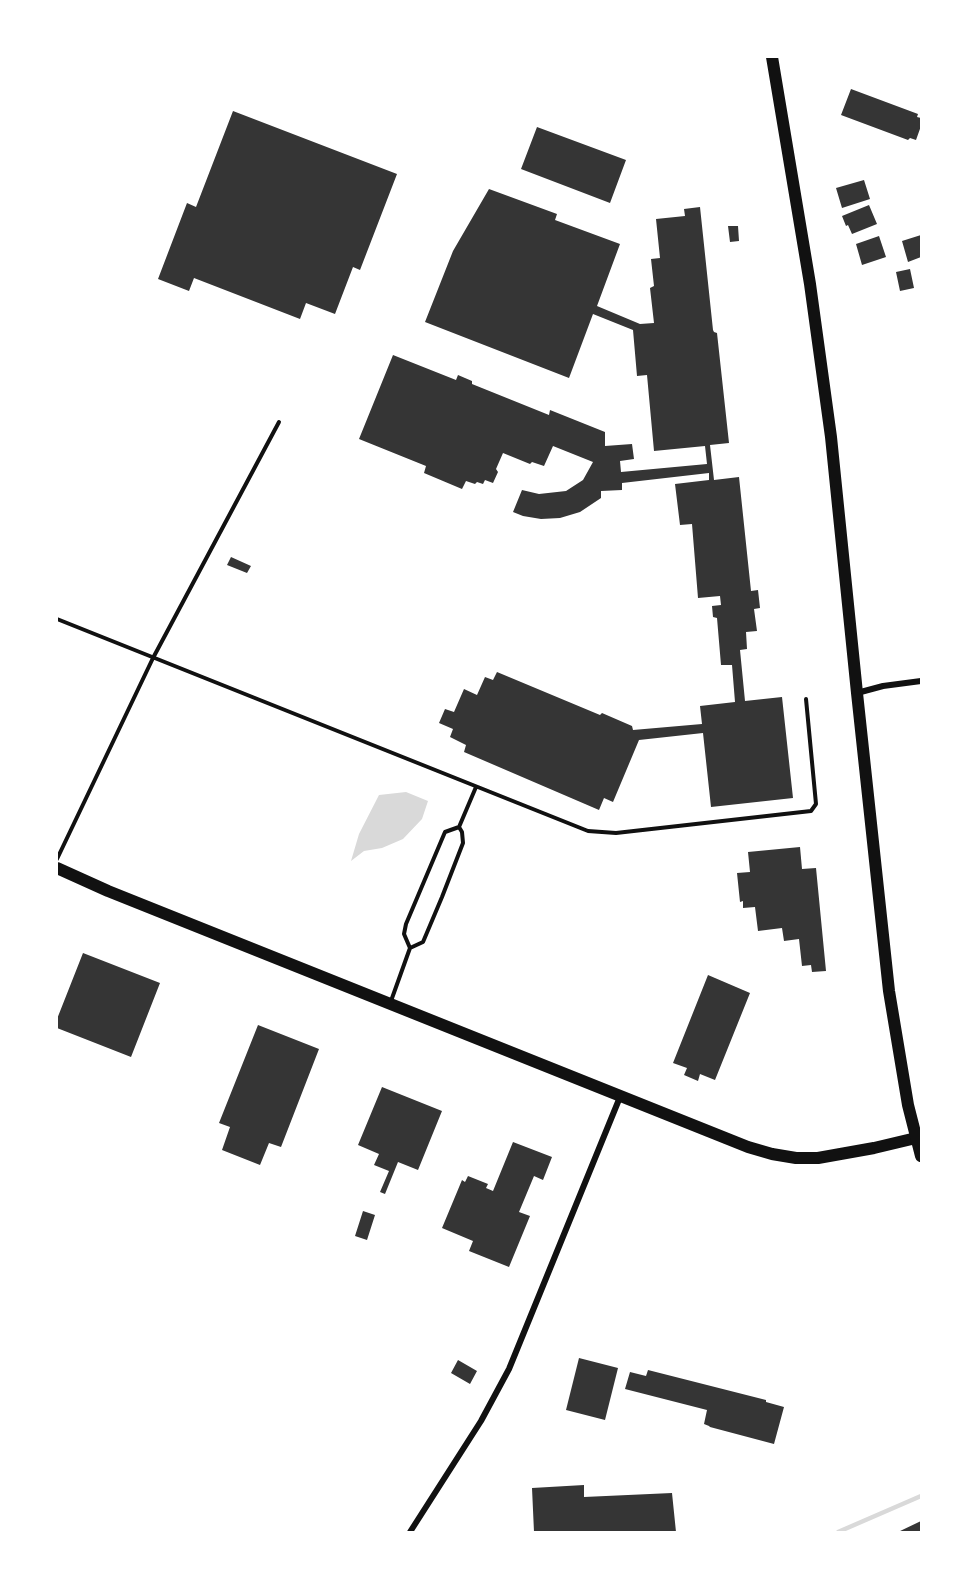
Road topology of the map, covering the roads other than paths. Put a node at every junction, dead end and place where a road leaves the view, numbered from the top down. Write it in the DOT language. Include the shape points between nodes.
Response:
graph roads {
  1 [pos="772,57"];
  2 [pos="279,422"];
  3 [pos="57,619"];
  4 [pos="153,658"];
  5 [pos="921,681"];
  6 [pos="857,693"];
  7 [pos="806,699"];
  8 [pos="476,787"];
  9 [pos="459,826"];
  10 [pos="57,859"];
  11 [pos="57,868"];
  12 [pos="410,948"];
  13 [pos="390,1004"];
  14 [pos="620,1096"];
  15 [pos="916,1138"];
  16 [pos="921,1156"];
  17 [pos="411,1532"];
  1 -- 6 [label="main road" via="825,387"];
  2 -- 4 [label="lane"];
  3 -- 4 [label="lane"];
  4 -- 8 [label="lane"];
  4 -- 10 [label="lane"];
  5 -- 6 [label="street"];
  6 -- 15 [label="main road" via="889,991"];
  7 -- 8 [label="lane" via="816,804 811,811 616,832 588,831"];
  8 -- 9 [label="lane"];
  9 -- 12 [label="lane" via="463,843 435,915 423,942"];
  9 -- 12 [label="lane" via="445,832 406,924 404,934"];
  11 -- 13 [label="main road"];
  12 -- 13 [label="lane"];
  13 -- 14 [label="main road"];
  14 -- 15 [label="main road" via="748,1147 795,1158 843,1154"];
  14 -- 17 [label="street" via="509,1369 488,1410"];
  15 -- 16 [label="main road"];
}
